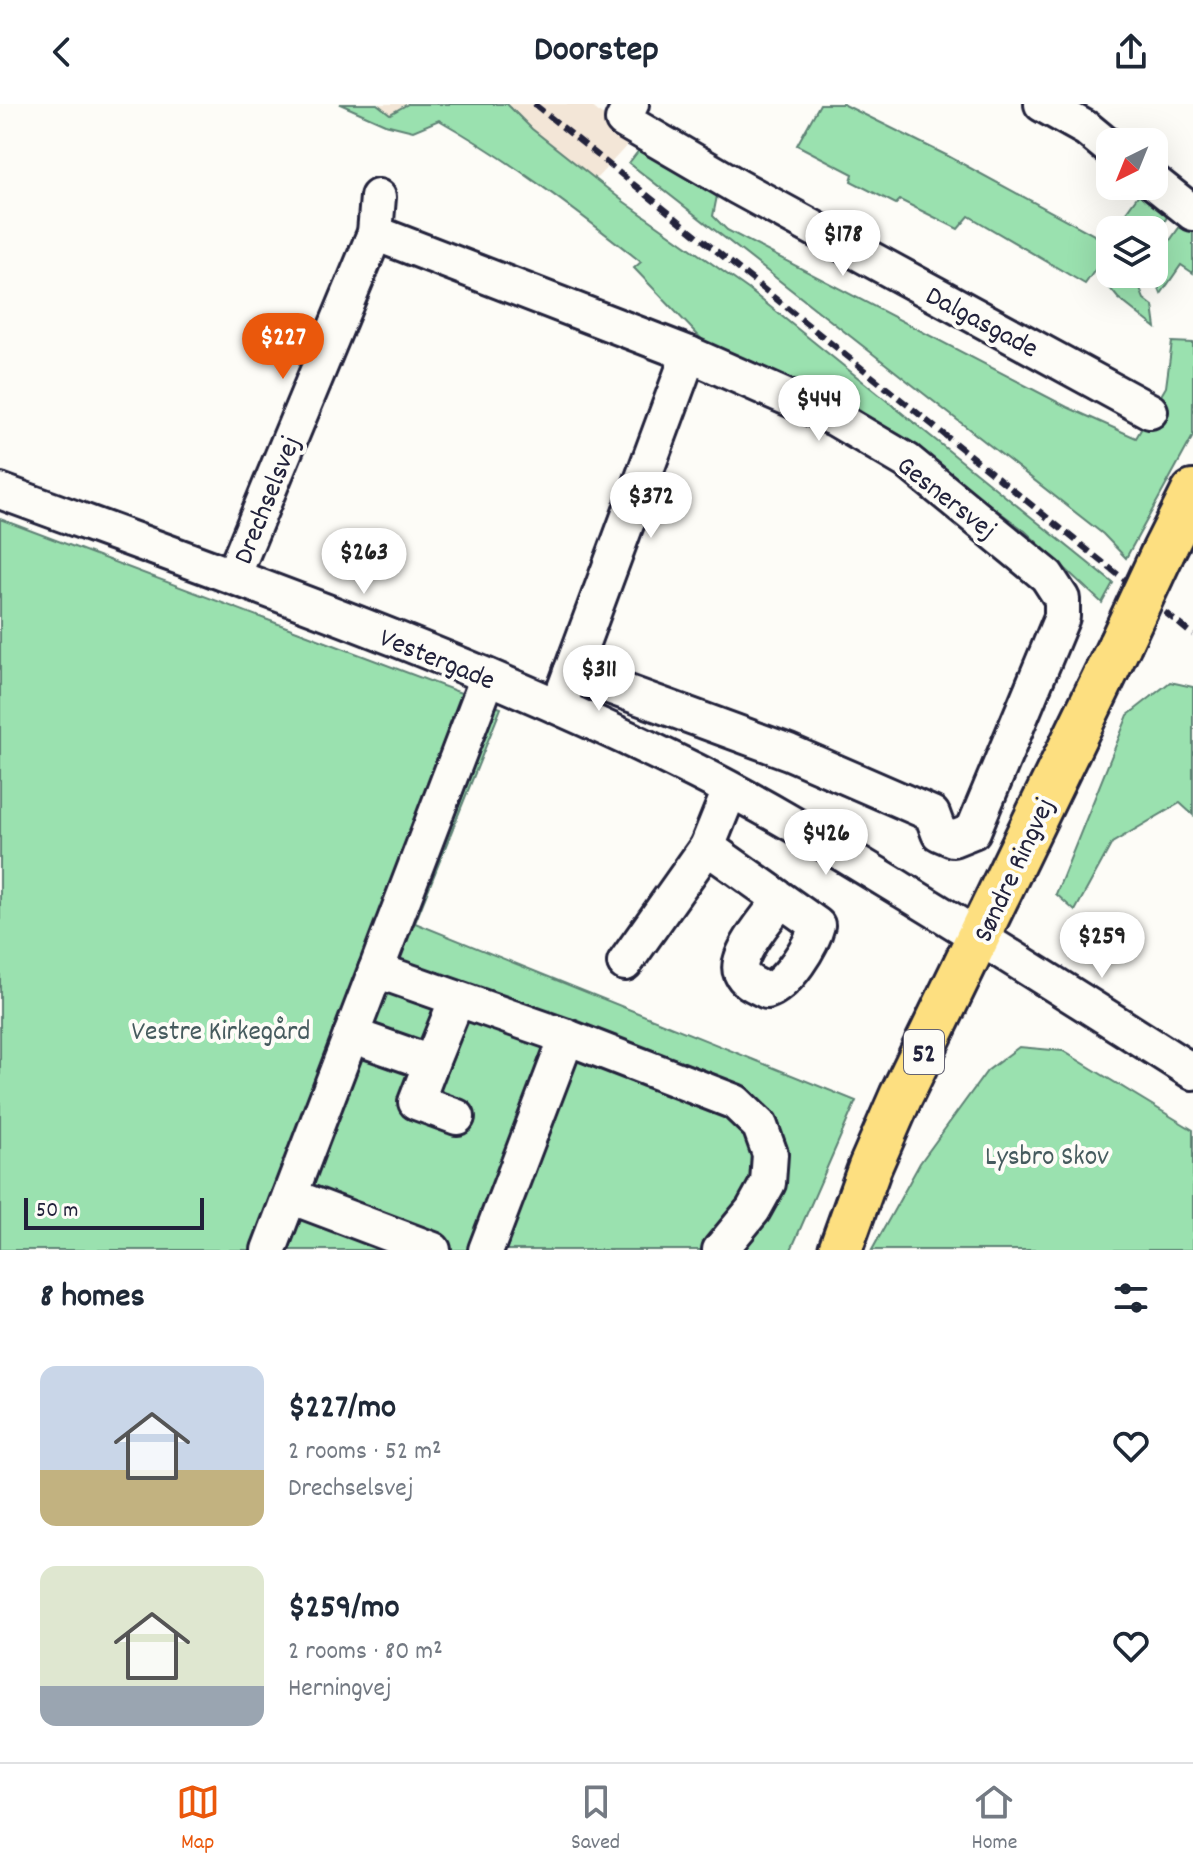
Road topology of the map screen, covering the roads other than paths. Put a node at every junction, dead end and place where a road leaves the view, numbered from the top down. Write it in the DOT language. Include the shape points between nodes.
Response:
graph roads {
  1 [pos="1042,104"];
  2 [pos="618,109"];
  3 [pos="1096,136"];
  4 [pos="1168,193"];
  5 [pos="378,197"];
  6 [pos="1193,213"];
  7 [pos="375,233"];
  8 [pos="689,354"];
  9 [pos="1150,411"];
  10 [pos="0,491"];
  11 [pos="1193,492"];
  12 [pos="233,576"];
  13 [pos="571,672"];
  14 [pos="488,677"];
  15 [pos="559,706"];
  16 [pos="730,790"];
  17 [pos="707,847"];
  18 [pos="781,900"];
  19 [pos="980,938"];
  20 [pos="625,963"];
  21 [pos="376,970"];
  22 [pos="457,999"];
  23 [pos="351,1035"];
  24 [pos="567,1037"];
  25 [pos="431,1063"];
  26 [pos="1193,1072"];
  27 [pos="457,1117"];
  28 [pos="290,1196"];
  29 [pos="269,1250"];
  30 [pos="433,1250"];
  31 [pos="486,1250"];
  32 [pos="720,1250"];
  33 [pos="840,1250"];
  1 -- 3 [label="street"];
  2 -- 9 [label="street, Dalgasgade" via="738,187"];
  4 -- 6 [label="street"];
  5 -- 7 [label="street, Drechselsvej"];
  7 -- 8 [label="street, Gesnersvej"];
  7 -- 12 [label="street, Drechselsvej"];
  8 -- 13 [label="street"];
  8 -- 13 [label="street, Gesnersvej" via="836,419 907,461 1047,576 1062,599 1062,617 973,831 953,839 939,833 932,814 916,807 789,752"];
  10 -- 12 [label="street, Vestergade"];
  11 -- 19 [label="main road, Søndre Ringvej / 52, bridge"];
  12 -- 14 [label="street, Vestergade"];
  13 -- 15 [label="street"];
  14 -- 15 [label="street, Vestergade"];
  14 -- 21 [label="street"];
  15 -- 16 [label="street, Vestergade"];
  16 -- 17 [label="street"];
  16 -- 19 [label="street, Vestergade"];
  17 -- 18 [label="street"];
  17 -- 20 [label="street"];
  19 -- 26 [label="street, Vestergade"];
  19 -- 33 [label="main road, Søndre Ringvej / 52" via="901,1096"];
  21 -- 22 [label="street"];
  21 -- 23 [label="street"];
  22 -- 24 [label="street"];
  22 -- 25 [label="street"];
  23 -- 25 [label="street"];
  23 -- 28 [label="street"];
  24 -- 31 [label="street"];
  24 -- 32 [label="street" via="735,1102 760,1126 770,1154 768,1183"];
  25 -- 27 [label="street" via="416,1102"];
  28 -- 29 [label="street"];
  28 -- 30 [label="street"];
}
